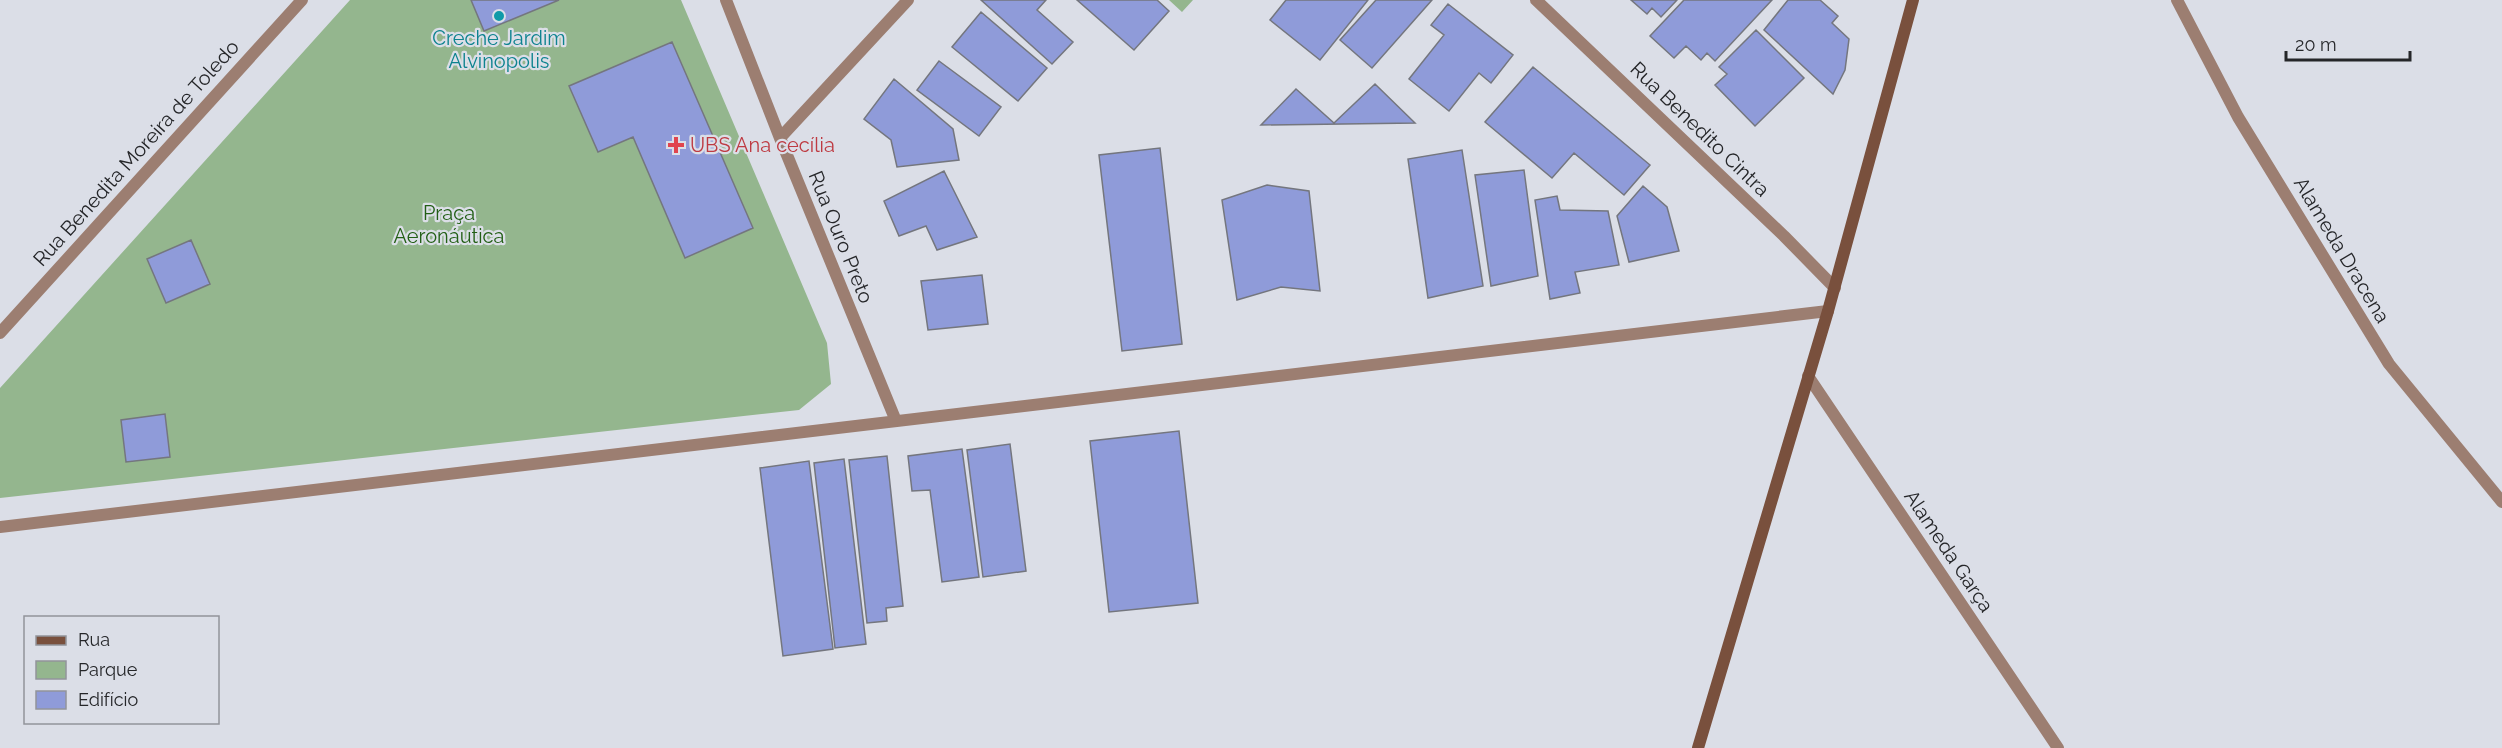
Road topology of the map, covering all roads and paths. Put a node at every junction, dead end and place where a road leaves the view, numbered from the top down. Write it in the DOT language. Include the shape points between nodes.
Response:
graph roads {
  1 [pos="302,0"];
  2 [pos="726,0"];
  3 [pos="908,0"];
  4 [pos="1536,0"];
  5 [pos="1913,0"];
  6 [pos="2177,0"];
  7 [pos="780,138"];
  8 [pos="1834,288"];
  9 [pos="1828,311"];
  10 [pos="0,333"];
  11 [pos="1809,376"];
  12 [pos="896,421"];
  13 [pos="2502,502"];
  14 [pos="0,527"];
  15 [pos="1698,748"];
  16 [pos="2058,748"];
  1 -- 10 [label="street, Rua Benedita Moreira de Toledo"];
  2 -- 7 [label="street, Rua Ouro Preto"];
  3 -- 7 [label="street"];
  4 -- 8 [label="street, Rua Benedito Cintra"];
  5 -- 8 [label="main road"];
  6 -- 13 [label="street, Alameda Dracena" via="2238,117 2389,364"];
  7 -- 12 [label="street, Rua Ouro Preto"];
  8 -- 9 [label="main road"];
  9 -- 11 [label="main road"];
  9 -- 12 [label="street"];
  11 -- 15 [label="main road"];
  11 -- 16 [label="street, Alameda Garça"];
  12 -- 14 [label="street"];
}
